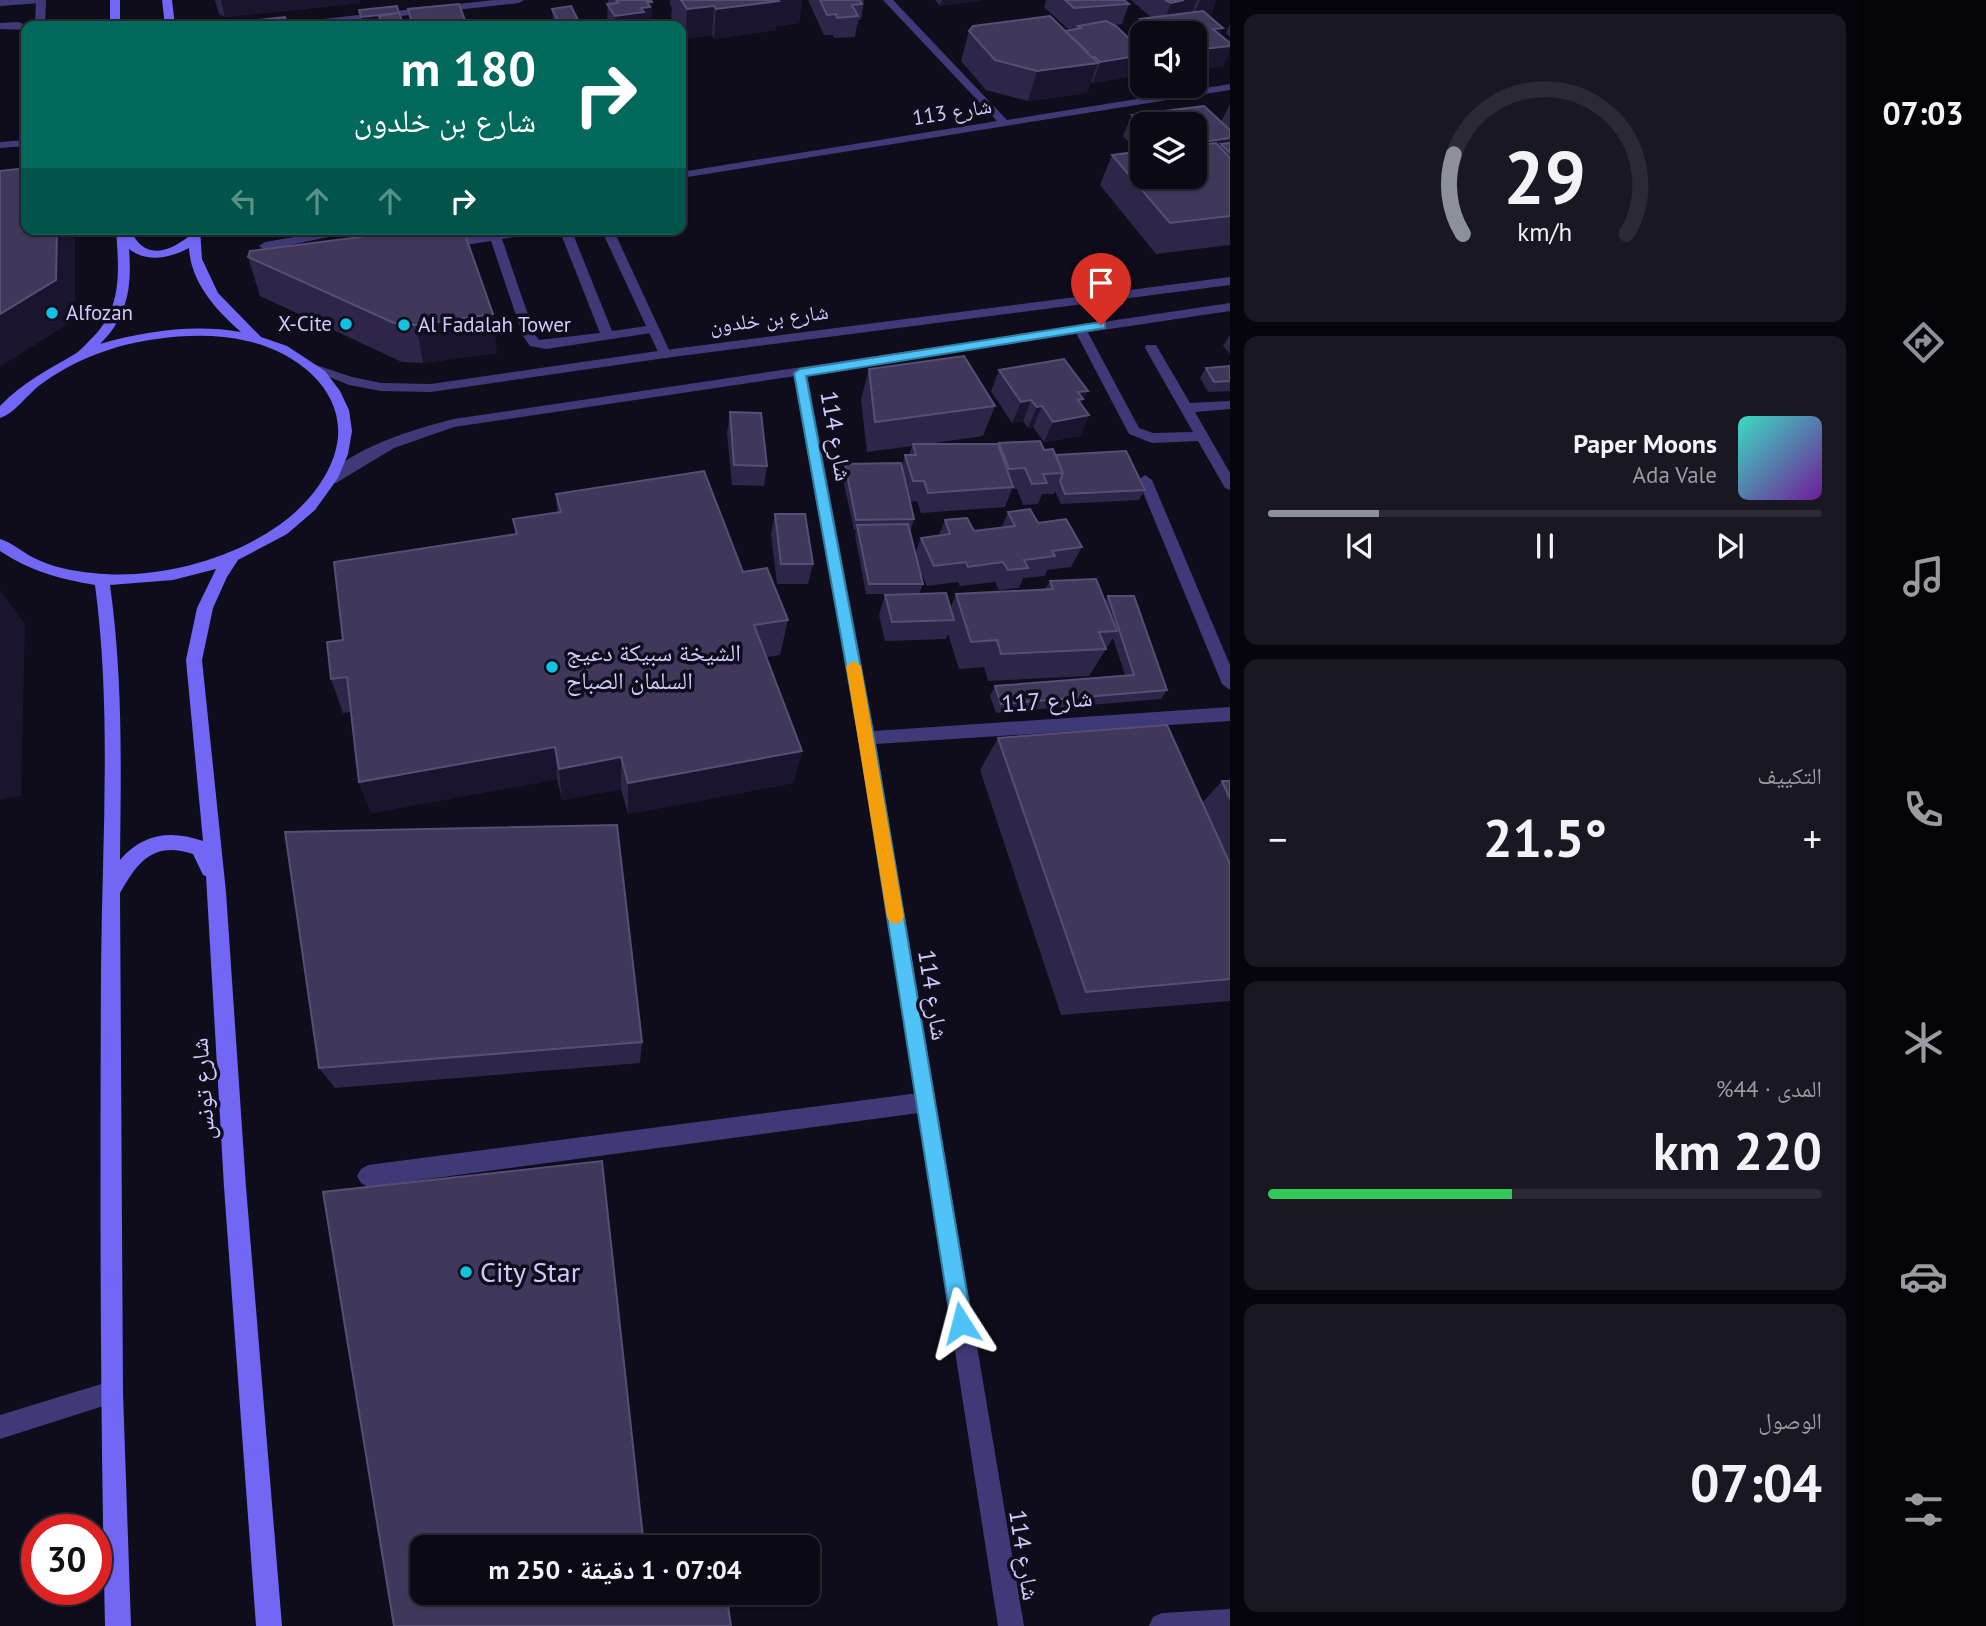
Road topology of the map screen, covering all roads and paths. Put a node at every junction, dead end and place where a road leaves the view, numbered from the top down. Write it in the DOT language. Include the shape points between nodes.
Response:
graph roads {
  1 [pos="40,0"];
  2 [pos="167,0"];
  3 [pos="519,0"];
  4 [pos="888,0"];
  5 [pos="113,1"];
  6 [pos="0,3"];
  7 [pos="40,21"];
  8 [pos="115,21"];
  9 [pos="169,21"];
  10 [pos="332,21"];
  11 [pos="0,26"];
  12 [pos="21,26"];
  13 [pos="1230,87"];
  14 [pos="1004,123"];
  15 [pos="21,143"];
  16 [pos="0,145"];
  17 [pos="686,174"];
  18 [pos="123,235"];
  19 [pos="126,235"];
  20 [pos="193,235"];
  21 [pos="194,235"];
  22 [pos="328,235"];
  23 [pos="503,235"];
  24 [pos="567,235"];
  25 [pos="610,235"];
  26 [pos="495,236"];
  27 [pos="429,246"];
  28 [pos="268,263"];
  29 [pos="1230,281"];
  30 [pos="1230,307"];
  31 [pos="654,329"];
  32 [pos="1080,329"];
  33 [pos="607,335"];
  34 [pos="259,340"];
  35 [pos="1151,348"];
  36 [pos="665,354"];
  37 [pos="78,358"];
  38 [pos="316,369"];
  39 [pos="800,373"];
  40 [pos="1230,405"];
  41 [pos="1186,408"];
  42 [pos="0,414"];
  43 [pos="1202,436"];
  44 [pos="331,480"];
  45 [pos="1145,480"];
  46 [pos="1230,485"];
  47 [pos="0,544"];
  48 [pos="232,557"];
  49 [pos="103,580"];
  50 [pos="1230,684"];
  51 [pos="1230,714"];
  52 [pos="867,738"];
  53 [pos="111,891"];
  54 [pos="217,892"];
  55 [pos="926,1102"];
  56 [pos="368,1176"];
  57 [pos="111,1393"];
  58 [pos="0,1427"];
  59 [pos="1230,1622"];
  60 [pos="118,1626"];
  61 [pos="269,1626"];
  62 [pos="1010,1626"];
  63 [pos="1162,1626"];
  1 -- 6 [label="street"];
  1 -- 7 [label="street"];
  2 -- 9 [label="main road"];
  3 -- 10 [label="street"];
  4 -- 14 [label="street"];
  5 -- 8 [label="main road"];
  11 -- 12 [label="street"];
  13 -- 14 [label="street, شارع 113"];
  14 -- 17 [label="street, شارع 113"];
  15 -- 16 [label="street"];
  18 -- 37 [label="main road" via="123,302 105,333"];
  19 -- 20 [label="main road" via="132,246 163,254 180,249"];
  21 -- 34 [label="main road" via="197,264 206,283 228,313"];
  22 -- 28 [label="street" via="265,246"];
  23 -- 26 [label="street"];
  24 -- 33 [label="street"];
  25 -- 31 [label="street"];
  26 -- 27 [label="street"];
  26 -- 33 [label="street" via="535,343"];
  29 -- 36 [label="street, شارع بن خلدون"];
  30 -- 32 [label="street"];
  31 -- 33 [label="street"];
  31 -- 36 [label="street"];
  32 -- 39 [label="street"];
  32 -- 43 [label="street" via="1134,431 1152,438"];
  34 -- 37 [label="main road" via="231,334 170,334"];
  34 -- 38 [label="main road" via="291,352"];
  35 -- 41 [label="street"];
  36 -- 38 [label="street, شارع بن خلدون" via="414,389 364,384"];
  37 -- 42 [label="main road" via="24,390"];
  38 -- 44 [label="main road" via="342,407 346,430"];
  39 -- 44 [label="street" via="454,423 388,444"];
  39 -- 52 [label="street, شارع 114"];
  40 -- 41 [label="street"];
  41 -- 43 [label="street"];
  43 -- 46 [label="street"];
  44 -- 48 [label="main road" via="290,524"];
  45 -- 50 [label="street"];
  47 -- 49 [label="main road" via="27,562"];
  48 -- 49 [label="main road" via="169,576"];
  48 -- 54 [label="main road, شارع تونس" via="205,608 194,660"];
  49 -- 53 [label="main road" via="114,702"];
  51 -- 52 [label="street, شارع 117"];
  52 -- 55 [label="street, شارع 114"];
  53 -- 54 [label="main road" via="125,864 142,850 163,841 182,841 200,848"];
  53 -- 57 [label="main road"];
  54 -- 61 [label="main road, شارع تونس"];
  55 -- 56 [label="street"];
  55 -- 62 [label="street, شارع 114"];
  57 -- 58 [label="street"];
  57 -- 60 [label="main road"];
  59 -- 63 [label="street"];
}
